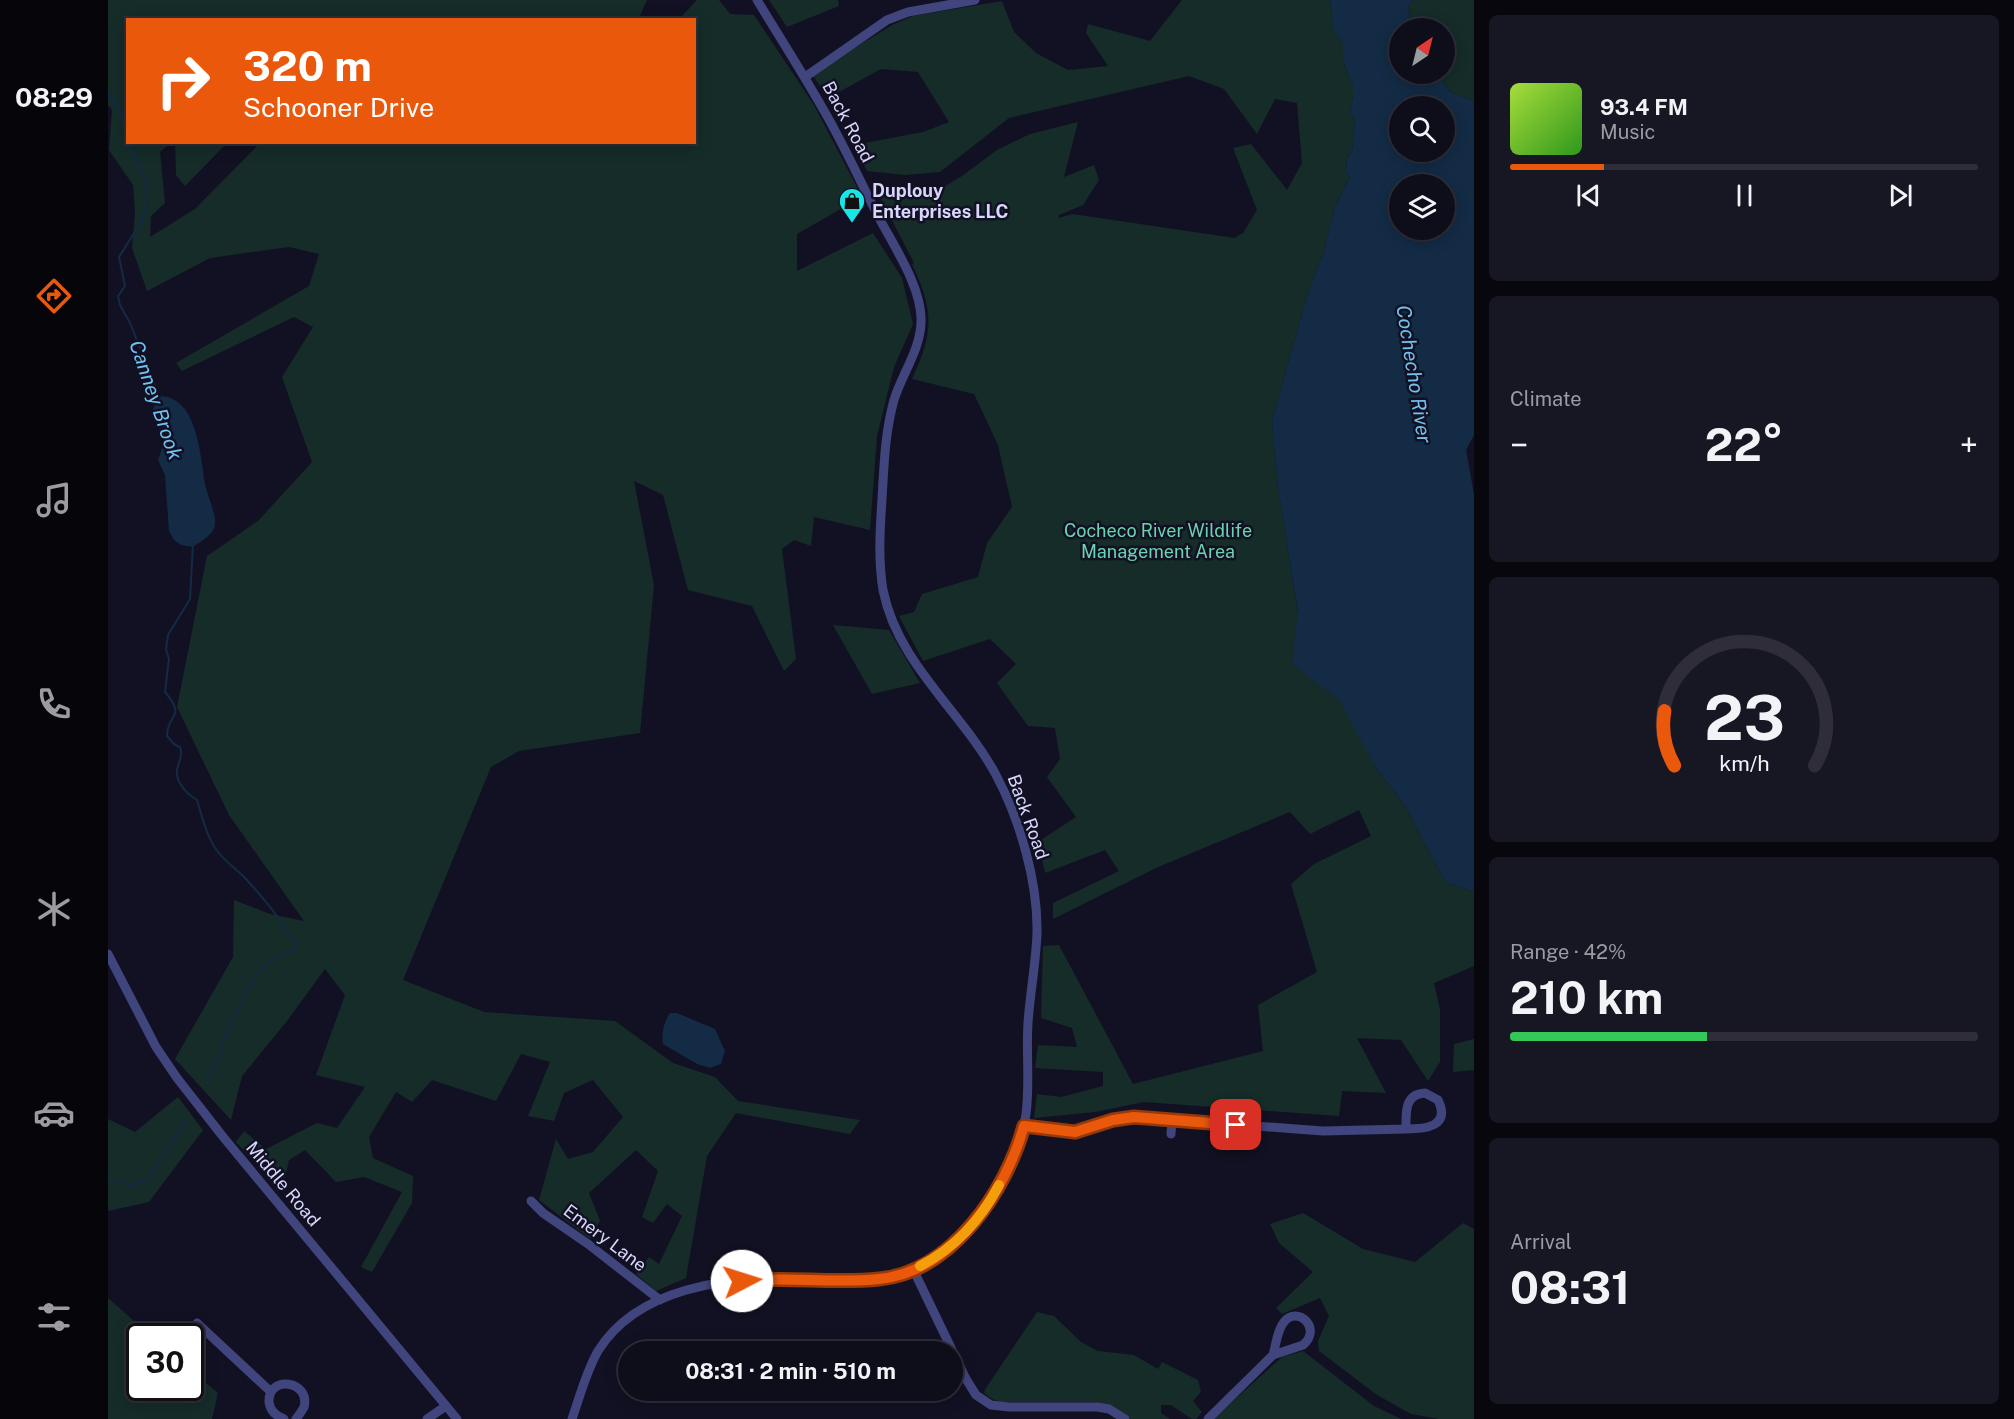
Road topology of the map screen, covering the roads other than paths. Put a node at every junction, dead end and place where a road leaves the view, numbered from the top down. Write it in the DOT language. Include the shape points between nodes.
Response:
graph roads {
  1 [pos="757,0"];
  2 [pos="975,0"];
  3 [pos="805,77"];
  4 [pos="108,954"];
  5 [pos="1172,1120"];
  6 [pos="1024,1126"];
  7 [pos="1406,1129"];
  8 [pos="1171,1134"];
  9 [pos="531,1201"];
  10 [pos="913,1269"];
  11 [pos="660,1300"];
  12 [pos="204,1330"];
  13 [pos="1273,1355"];
  14 [pos="271,1392"];
  15 [pos="446,1406"];
  16 [pos="284,1419"];
  17 [pos="296,1419"];
  18 [pos="427,1419"];
  19 [pos="457,1419"];
  20 [pos="572,1419"];
  21 [pos="1125,1419"];
  22 [pos="1208,1419"];
  1 -- 3 [label="street, Back Road"];
  2 -- 3 [label="street" via="908,12 887,20"];
  3 -- 6 [label="street, Back Road" via="920,304 919,337 899,383 886,435 880,568 894,625 911,657 998,778 1030,867 1037,935"];
  4 -- 15 [label="street, Middle Road" via="156,1047 177,1078"];
  5 -- 6 [label="street" via="1124,1118 1075,1132"];
  5 -- 7 [label="street" via="1323,1131"];
  5 -- 8 [label="street"];
  6 -- 10 [label="street, Back Road" via="1013,1160 980,1214 951,1246"];
  7 -- 7 [label="street" via="1429,1128 1438,1122 1442,1111 1434,1096 1420,1093 1411,1097 1406,1108"];
  9 -- 11 [label="street, Emery Lane"];
  10 -- 11 [label="street, Back Road" via="860,1281 774,1278 729,1282"];
  10 -- 21 [label="street" via="976,1395 991,1405 1097,1407"];
  11 -- 20 [label="street, Back Road" via="627,1318 608,1337 590,1367"];
  12 -- 14 [label="street"];
  13 -- 13 [label="street" via="1307,1342 1311,1332 1304,1319 1295,1316 1286,1320"];
  13 -- 22 [label="street"];
  14 -- 16 [label="street" via="272,1410"];
  14 -- 17 [label="street" via="283,1384 294,1385 301,1391 304,1407"];
  15 -- 18 [label="street"];
  15 -- 19 [label="street, Middle Road"];
}
